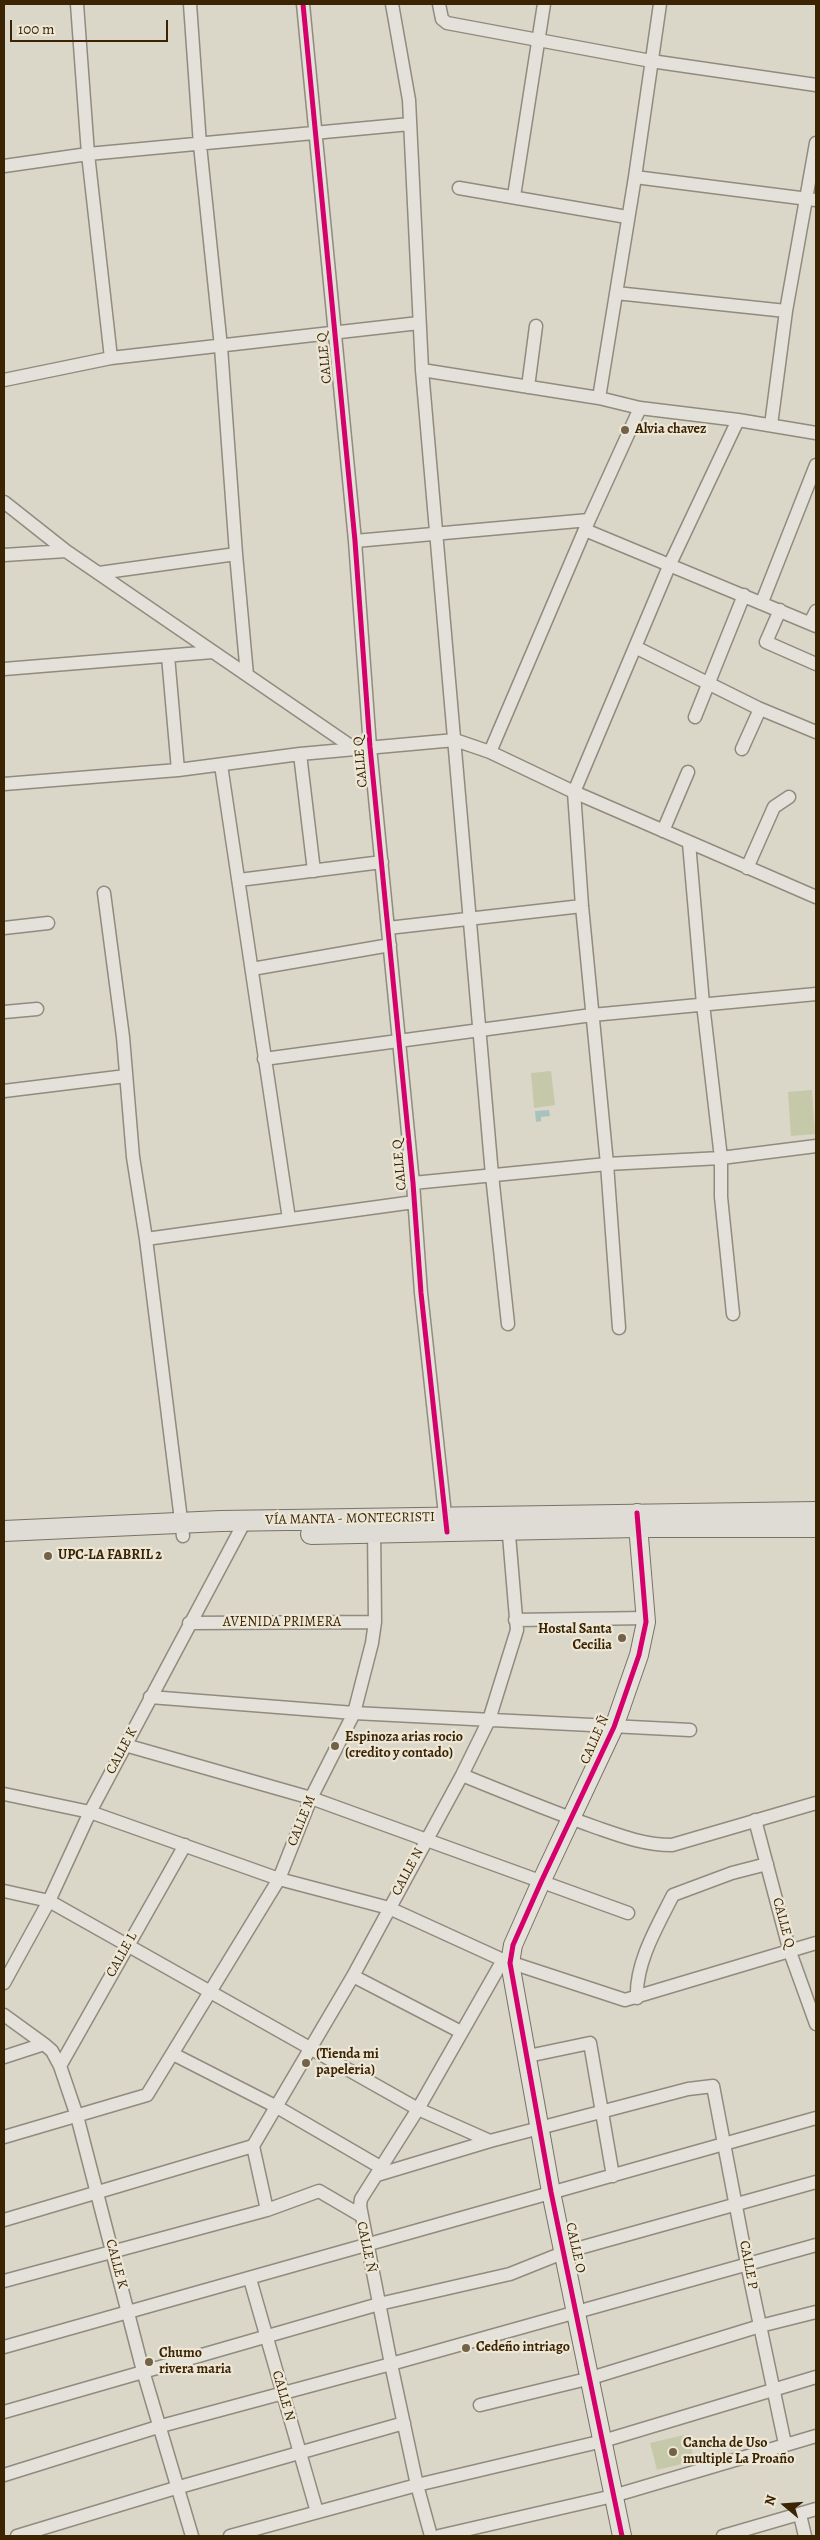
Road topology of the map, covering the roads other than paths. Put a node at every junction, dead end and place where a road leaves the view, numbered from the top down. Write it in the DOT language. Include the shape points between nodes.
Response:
graph roads {
  1 [pos="77,4"];
  2 [pos="190,4"];
  3 [pos="303,4"];
  4 [pos="392,4"];
  5 [pos="439,4"];
  6 [pos="544,4"];
  7 [pos="660,4"];
  8 [pos="539,40"];
  9 [pos="651,61"];
  10 [pos="816,85"];
  11 [pos="410,124"];
  12 [pos="314,132"];
  13 [pos="816,143"];
  14 [pos="200,145"];
  15 [pos="88,154"];
  16 [pos="4,166"];
  17 [pos="635,177"];
  18 [pos="460,188"];
  19 [pos="514,196"];
  20 [pos="812,199"];
  21 [pos="627,216"];
  22 [pos="616,293"];
  23 [pos="786,311"];
  24 [pos="419,323"];
  25 [pos="536,326"];
  26 [pos="334,334"];
  27 [pos="221,347"];
  28 [pos="111,358"];
  29 [pos="422,370"];
  30 [pos="4,380"];
  31 [pos="528,387"];
  32 [pos="599,398"];
  33 [pos="640,408"];
  34 [pos="738,420"];
  35 [pos="771,425"];
  36 [pos="816,433"];
  37 [pos="816,465"];
  38 [pos="4,502"];
  39 [pos="587,525"];
  40 [pos="438,534"];
  41 [pos="355,541"];
  42 [pos="66,551"];
  43 [pos="236,554"];
  44 [pos="4,555"];
  45 [pos="670,564"];
  46 [pos="99,573"];
  47 [pos="744,595"];
  48 [pos="762,602"];
  49 [pos="780,610"];
  50 [pos="816,611"];
  51 [pos="813,624"];
  52 [pos="635,647"];
  53 [pos="213,652"];
  54 [pos="168,656"];
  55 [pos="816,664"];
  56 [pos="4,668"];
  57 [pos="247,674"];
  58 [pos="708,684"];
  59 [pos="760,709"];
  60 [pos="695,717"];
  61 [pos="816,732"];
  62 [pos="455,740"];
  63 [pos="370,747"];
  64 [pos="355,749"];
  65 [pos="742,749"];
  66 [pos="490,752"];
  67 [pos="300,754"];
  68 [pos="221,765"];
  69 [pos="178,770"];
  70 [pos="688,772"];
  71 [pos="4,784"];
  72 [pos="574,792"];
  73 [pos="789,797"];
  74 [pos="664,831"];
  75 [pos="689,843"];
  76 [pos="382,862"];
  77 [pos="747,868"];
  78 [pos="314,871"];
  79 [pos="239,880"];
  80 [pos="104,893"];
  81 [pos="816,897"];
  82 [pos="582,906"];
  83 [pos="471,919"];
  84 [pos="48,923"];
  85 [pos="4,928"];
  86 [pos="388,928"];
  87 [pos="390,946"];
  88 [pos="252,969"];
  89 [pos="816,996"];
  90 [pos="703,1004"];
  91 [pos="37,1009"];
  92 [pos="4,1012"];
  93 [pos="592,1015"];
  94 [pos="479,1031"];
  95 [pos="399,1041"];
  96 [pos="264,1059"];
  97 [pos="126,1076"];
  98 [pos="4,1091"];
  99 [pos="816,1146"];
  100 [pos="721,1158"];
  101 [pos="607,1164"];
  102 [pos="492,1175"];
  103 [pos="413,1183"];
  104 [pos="414,1202"];
  105 [pos="289,1219"];
  106 [pos="146,1239"];
  107 [pos="733,1314"];
  108 [pos="508,1324"];
  109 [pos="619,1328"];
  110 [pos="816,1512"];
  111 [pos="638,1520"];
  112 [pos="508,1522"];
  113 [pos="446,1525"];
  114 [pos="374,1527"];
  115 [pos="816,1527"];
  116 [pos="241,1528"];
  117 [pos="183,1529"];
  118 [pos="4,1531"];
  119 [pos="4,1545"];
  120 [pos="646,1618"];
  121 [pos="516,1620"];
  122 [pos="374,1622"];
  123 [pos="190,1623"];
  124 [pos="150,1697"];
  125 [pos="354,1714"];
  126 [pos="489,1720"];
  127 [pos="614,1727"];
  128 [pos="690,1730"];
  129 [pos="125,1745"];
  130 [pos="462,1775"];
  131 [pos="4,1794"];
  132 [pos="311,1798"];
  133 [pos="816,1803"];
  134 [pos="90,1812"];
  135 [pos="571,1819"];
  136 [pos="755,1820"];
  137 [pos="426,1838"];
  138 [pos="185,1845"];
  139 [pos="766,1864"];
  140 [pos="279,1879"];
  141 [pos="540,1882"];
  142 [pos="4,1891"];
  143 [pos="48,1901"];
  144 [pos="389,1908"];
  145 [pos="628,1913"];
  146 [pos="816,1943"];
  147 [pos="128,1944"];
  148 [pos="790,1952"];
  149 [pos="507,1962"];
  150 [pos="353,1976"];
  151 [pos="4,1983"];
  152 [pos="211,1992"];
  153 [pos="637,1998"];
  154 [pos="4,2015"];
  155 [pos="816,2024"];
  156 [pos="461,2032"];
  157 [pos="44,2044"];
  158 [pos="310,2047"];
  159 [pos="173,2054"];
  160 [pos="528,2056"];
  161 [pos="4,2057"];
  162 [pos="60,2066"];
  163 [pos="277,2107"];
  164 [pos="418,2109"];
  165 [pos="602,2112"];
  166 [pos="77,2116"];
  167 [pos="816,2118"];
  168 [pos="540,2129"];
  169 [pos="4,2137"];
  170 [pos="490,2141"];
  171 [pos="253,2146"];
  172 [pos="724,2146"];
  173 [pos="380,2171"];
  174 [pos="613,2176"];
  175 [pos="816,2182"];
  176 [pos="96,2192"];
  177 [pos="551,2192"];
  178 [pos="736,2206"];
  179 [pos="267,2210"];
  180 [pos="360,2215"];
  181 [pos="4,2220"];
  182 [pos="365,2243"];
  183 [pos="816,2245"];
  184 [pos="113,2252"];
  185 [pos="564,2252"];
  186 [pos="747,2264"];
  187 [pos="250,2279"];
  188 [pos="4,2281"];
  189 [pos="379,2304"];
  190 [pos="129,2312"];
  191 [pos="577,2312"];
  192 [pos="816,2312"];
  193 [pos="760,2326"];
  194 [pos="265,2336"];
  195 [pos="4,2347"];
  196 [pos="391,2364"];
  197 [pos="143,2371"];
  198 [pos="816,2377"];
  199 [pos="591,2378"];
  200 [pos="773,2388"];
  201 [pos="282,2394"];
  202 [pos="480,2405"];
  203 [pos="4,2412"];
  204 [pos="404,2423"];
  205 [pos="161,2426"];
  206 [pos="816,2436"];
  207 [pos="603,2441"];
  208 [pos="785,2444"];
  209 [pos="299,2453"];
  210 [pos="4,2475"];
  211 [pos="417,2485"];
  212 [pos="178,2487"];
  213 [pos="613,2496"];
  214 [pos="816,2510"];
  215 [pos="317,2512"];
  216 [pos="800,2515"];
  217 [pos="17,2536"];
  218 [pos="192,2536"];
  219 [pos="230,2536"];
  220 [pos="431,2536"];
  221 [pos="439,2536"];
  222 [pos="622,2536"];
  223 [pos="723,2536"];
  224 [pos="805,2536"];
  1 -- 15 [label="street"];
  2 -- 14 [label="street"];
  3 -- 12 [label="street, CALLE Q"];
  4 -- 11 [label="street" via="409,100"];
  5 -- 8 [label="street" via="442,19 447,23"];
  6 -- 8 [label="street"];
  7 -- 9 [label="street"];
  8 -- 9 [label="street"];
  8 -- 19 [label="street"];
  9 -- 10 [label="street"];
  9 -- 17 [label="street"];
  11 -- 12 [label="street"];
  11 -- 24 [label="street"];
  12 -- 14 [label="street"];
  12 -- 26 [label="street, CALLE Q"];
  13 -- 20 [label="street"];
  14 -- 15 [label="street"];
  14 -- 27 [label="street"];
  15 -- 16 [label="street"];
  15 -- 28 [label="street"];
  17 -- 20 [label="street"];
  17 -- 21 [label="street"];
  18 -- 19 [label="street"];
  19 -- 21 [label="street"];
  20 -- 23 [label="street"];
  21 -- 22 [label="street"];
  22 -- 23 [label="street"];
  22 -- 32 [label="street"];
  23 -- 35 [label="street"];
  24 -- 26 [label="street"];
  24 -- 29 [label="street"];
  25 -- 31 [label="street"];
  26 -- 27 [label="street"];
  26 -- 41 [label="street, CALLE Q"];
  27 -- 28 [label="street"];
  27 -- 43 [label="street"];
  28 -- 30 [label="street"];
  29 -- 31 [label="street"];
  29 -- 40 [label="street"];
  31 -- 32 [label="street"];
  32 -- 33 [label="street"];
  33 -- 34 [label="street"];
  33 -- 39 [label="street"];
  34 -- 35 [label="street"];
  34 -- 45 [label="street"];
  35 -- 36 [label="street"];
  37 -- 48 [label="street"];
  38 -- 42 [label="street"];
  39 -- 40 [label="street"];
  39 -- 45 [label="street"];
  39 -- 66 [label="street"];
  40 -- 41 [label="street"];
  40 -- 62 [label="street"];
  41 -- 63 [label="street, CALLE Q"];
  42 -- 44 [label="street"];
  42 -- 46 [label="street"];
  43 -- 46 [label="street"];
  43 -- 57 [label="street"];
  45 -- 47 [label="street"];
  45 -- 52 [label="street"];
  46 -- 53 [label="street"];
  47 -- 48 [label="street"];
  47 -- 58 [label="street"];
  48 -- 49 [label="street"];
  49 -- 51 [label="street"];
  49 -- 55 [label="street" via="766,642"];
  50 -- 51 [label="street"];
  52 -- 58 [label="street"];
  52 -- 72 [label="street"];
  53 -- 54 [label="street"];
  53 -- 57 [label="street"];
  54 -- 56 [label="street"];
  54 -- 69 [label="street"];
  57 -- 64 [label="street"];
  58 -- 59 [label="street"];
  58 -- 60 [label="street"];
  59 -- 61 [label="street"];
  59 -- 65 [label="street"];
  62 -- 63 [label="street"];
  62 -- 66 [label="street"];
  62 -- 83 [label="street"];
  63 -- 64 [label="street"];
  63 -- 76 [label="street, CALLE Q"];
  64 -- 67 [label="street"];
  66 -- 72 [label="street"];
  67 -- 68 [label="street"];
  67 -- 78 [label="street"];
  68 -- 69 [label="street"];
  68 -- 79 [label="street"];
  69 -- 71 [label="street"];
  70 -- 74 [label="street"];
  72 -- 74 [label="street"];
  72 -- 82 [label="street"];
  73 -- 77 [label="street" via="774,807"];
  74 -- 75 [label="street"];
  75 -- 77 [label="street"];
  75 -- 90 [label="street"];
  76 -- 78 [label="street"];
  76 -- 86 [label="street, CALLE Q"];
  77 -- 81 [label="street"];
  78 -- 79 [label="street"];
  79 -- 88 [label="street"];
  80 -- 97 [label="street"];
  82 -- 83 [label="street"];
  82 -- 93 [label="street"];
  83 -- 86 [label="street"];
  83 -- 94 [label="street"];
  84 -- 85 [label="street"];
  86 -- 87 [label="street, CALLE Q"];
  87 -- 88 [label="street"];
  87 -- 95 [label="street, CALLE Q"];
  88 -- 96 [label="street"];
  89 -- 90 [label="street"];
  90 -- 93 [label="street"];
  90 -- 100 [label="street"];
  91 -- 92 [label="street"];
  93 -- 94 [label="street"];
  93 -- 101 [label="street"];
  94 -- 95 [label="street"];
  94 -- 102 [label="street"];
  95 -- 96 [label="street"];
  95 -- 103 [label="street, CALLE Q"];
  96 -- 105 [label="street"];
  97 -- 98 [label="street"];
  97 -- 106 [label="street" via="133,1157"];
  99 -- 100 [label="street"];
  100 -- 101 [label="street"];
  100 -- 107 [label="street" via="721,1197"];
  101 -- 102 [label="street"];
  101 -- 109 [label="street"];
  102 -- 103 [label="street"];
  102 -- 108 [label="street"];
  103 -- 104 [label="street, CALLE Q"];
  104 -- 105 [label="street"];
  104 -- 113 [label="street, CALLE Q" via="420,1293"];
  105 -- 106 [label="street"];
  106 -- 117 [label="street"];
  110 -- 111 [label="main road, VÍA MANTA - MONTECRISTI"];
  111 -- 112 [label="main road, VÍA MANTA - MONTECRISTI"];
  111 -- 115 [label="main road, VÍA MANTA - MONTECRISTI"];
  111 -- 120 [label="street, CALLE Ñ"];
  112 -- 113 [label="main road, VÍA MANTA - MONTECRISTI"];
  112 -- 121 [label="street, CALLE N"];
  113 -- 114 [label="main road, VÍA MANTA - MONTECRISTI"];
  114 -- 116 [label="main road, VÍA MANTA - MONTECRISTI"];
  114 -- 122 [label="street, CALLE M"];
  116 -- 117 [label="main road, VÍA MANTA - MONTECRISTI"];
  116 -- 123 [label="street, CALLE K"];
  117 -- 118 [label="main road, VÍA MANTA - MONTECRISTI"];
  117 -- 119 [label="main road, VÍA MANTA - MONTECRISTI"];
  120 -- 121 [label="street"];
  120 -- 127 [label="street, CALLE Ñ" via="639,1655"];
  121 -- 126 [label="street, CALLE N" via="517,1630"];
  122 -- 123 [label="street, AVENIDA PRIMERA"];
  122 -- 125 [label="street, CALLE M" via="372,1643"];
  123 -- 124 [label="street, CALLE K"];
  124 -- 125 [label="street"];
  124 -- 129 [label="street, CALLE K"];
  125 -- 126 [label="street"];
  125 -- 132 [label="street, CALLE M"];
  126 -- 127 [label="street"];
  126 -- 130 [label="street, CALLE N"];
  127 -- 128 [label="street"];
  127 -- 135 [label="street, CALLE Ñ"];
  129 -- 132 [label="street"];
  129 -- 134 [label="street, CALLE K"];
  130 -- 135 [label="street"];
  130 -- 137 [label="street, CALLE N"];
  131 -- 134 [label="street"];
  132 -- 137 [label="street"];
  132 -- 140 [label="street, CALLE M"];
  133 -- 136 [label="street"];
  134 -- 138 [label="street"];
  134 -- 143 [label="street, CALLE K"];
  135 -- 136 [label="street" via="655,1845 672,1845"];
  135 -- 141 [label="street, CALLE Ñ"];
  136 -- 139 [label="street, CALLE Q"];
  137 -- 141 [label="street"];
  137 -- 144 [label="street, CALLE N"];
  138 -- 140 [label="street"];
  138 -- 147 [label="street, CALLE L"];
  139 -- 148 [label="street, CALLE Q"];
  139 -- 153 [label="street" via="674,1895 636,1984"];
  140 -- 144 [label="street"];
  140 -- 152 [label="street, CALLE M"];
  141 -- 145 [label="street"];
  141 -- 149 [label="street, CALLE Ñ"];
  142 -- 143 [label="street"];
  143 -- 147 [label="street"];
  143 -- 151 [label="street, CALLE K"];
  144 -- 149 [label="street"];
  144 -- 150 [label="street, CALLE N"];
  146 -- 148 [label="street"];
  147 -- 152 [label="street"];
  147 -- 162 [label="street, CALLE L"];
  148 -- 153 [label="street"];
  148 -- 155 [label="street, CALLE Q"];
  149 -- 153 [label="street" via="625,2000"];
  149 -- 156 [label="street, CALLE Ñ"];
  149 -- 160 [label="street, CALLE O"];
  150 -- 156 [label="street"];
  150 -- 158 [label="street, CALLE N"];
  152 -- 158 [label="street"];
  152 -- 159 [label="street, CALLE M"];
  154 -- 157 [label="street, CALLE K"];
  156 -- 164 [label="street, CALLE Ñ"];
  157 -- 161 [label="street"];
  157 -- 162 [label="street, CALLE K"];
  158 -- 163 [label="street, CALLE N"];
  158 -- 164 [label="street"];
  159 -- 163 [label="street"];
  159 -- 166 [label="street, CALLE M" via="147,2096"];
  160 -- 165 [label="street" via="590,2043"];
  160 -- 168 [label="street, CALLE O"];
  162 -- 166 [label="street, CALLE K"];
  163 -- 171 [label="street, CALLE N"];
  163 -- 173 [label="street"];
  164 -- 170 [label="street"];
  164 -- 173 [label="street, CALLE Ñ"];
  165 -- 168 [label="street"];
  165 -- 172 [label="street, CALLE P" via="688,2089 713,2086"];
  165 -- 174 [label="street"];
  166 -- 169 [label="street"];
  166 -- 176 [label="street, CALLE K"];
  167 -- 172 [label="street"];
  168 -- 170 [label="street"];
  168 -- 177 [label="street, CALLE O"];
  170 -- 173 [label="street"];
  171 -- 176 [label="street"];
  171 -- 179 [label="street"];
  172 -- 174 [label="street"];
  172 -- 178 [label="street, CALLE P"];
  173 -- 180 [label="street, CALLE Ñ" via="361,2199"];
  174 -- 177 [label="street"];
  175 -- 178 [label="street"];
  176 -- 181 [label="street"];
  176 -- 184 [label="street, CALLE K"];
  177 -- 182 [label="street"];
  177 -- 185 [label="street, CALLE O"];
  178 -- 185 [label="street"];
  178 -- 186 [label="street, CALLE P"];
  179 -- 180 [label="street" via="319,2191"];
  179 -- 184 [label="street"];
  180 -- 182 [label="street, CALLE Ñ"];
  182 -- 187 [label="street"];
  182 -- 189 [label="street, CALLE Ñ"];
  183 -- 186 [label="street"];
  184 -- 188 [label="street"];
  184 -- 190 [label="street, CALLE K"];
  185 -- 189 [label="street" via="510,2274"];
  185 -- 191 [label="street, CALLE O"];
  186 -- 191 [label="street"];
  186 -- 193 [label="street, CALLE P"];
  187 -- 190 [label="street"];
  187 -- 194 [label="street, CALLE N"];
  189 -- 194 [label="street"];
  189 -- 196 [label="street, CALLE Ñ"];
  190 -- 195 [label="street"];
  190 -- 197 [label="street, CALLE K"];
  191 -- 196 [label="street"];
  191 -- 199 [label="street, CALLE O"];
  192 -- 193 [label="street"];
  193 -- 199 [label="street"];
  193 -- 200 [label="street, CALLE P"];
  194 -- 197 [label="street"];
  194 -- 201 [label="street, CALLE N"];
  196 -- 201 [label="street"];
  196 -- 204 [label="street, CALLE Ñ"];
  197 -- 203 [label="street"];
  197 -- 205 [label="street, CALLE K"];
  198 -- 200 [label="street"];
  199 -- 202 [label="street"];
  199 -- 207 [label="street, CALLE O"];
  200 -- 207 [label="street"];
  200 -- 208 [label="street, CALLE P"];
  201 -- 205 [label="street"];
  201 -- 209 [label="street, CALLE N"];
  204 -- 209 [label="street"];
  204 -- 211 [label="street, CALLE Ñ"];
  205 -- 210 [label="street"];
  205 -- 212 [label="street, CALLE K"];
  206 -- 208 [label="street"];
  207 -- 211 [label="street"];
  207 -- 213 [label="street, CALLE O"];
  208 -- 213 [label="street"];
  209 -- 212 [label="street"];
  209 -- 215 [label="street, CALLE N"];
  211 -- 215 [label="street"];
  211 -- 220 [label="street, CALLE Ñ"];
  212 -- 217 [label="street"];
  212 -- 218 [label="street, CALLE K"];
  213 -- 221 [label="street"];
  213 -- 222 [label="street, CALLE O"];
  214 -- 216 [label="street"];
  215 -- 219 [label="street"];
  216 -- 223 [label="street"];
  216 -- 224 [label="street"];
}
